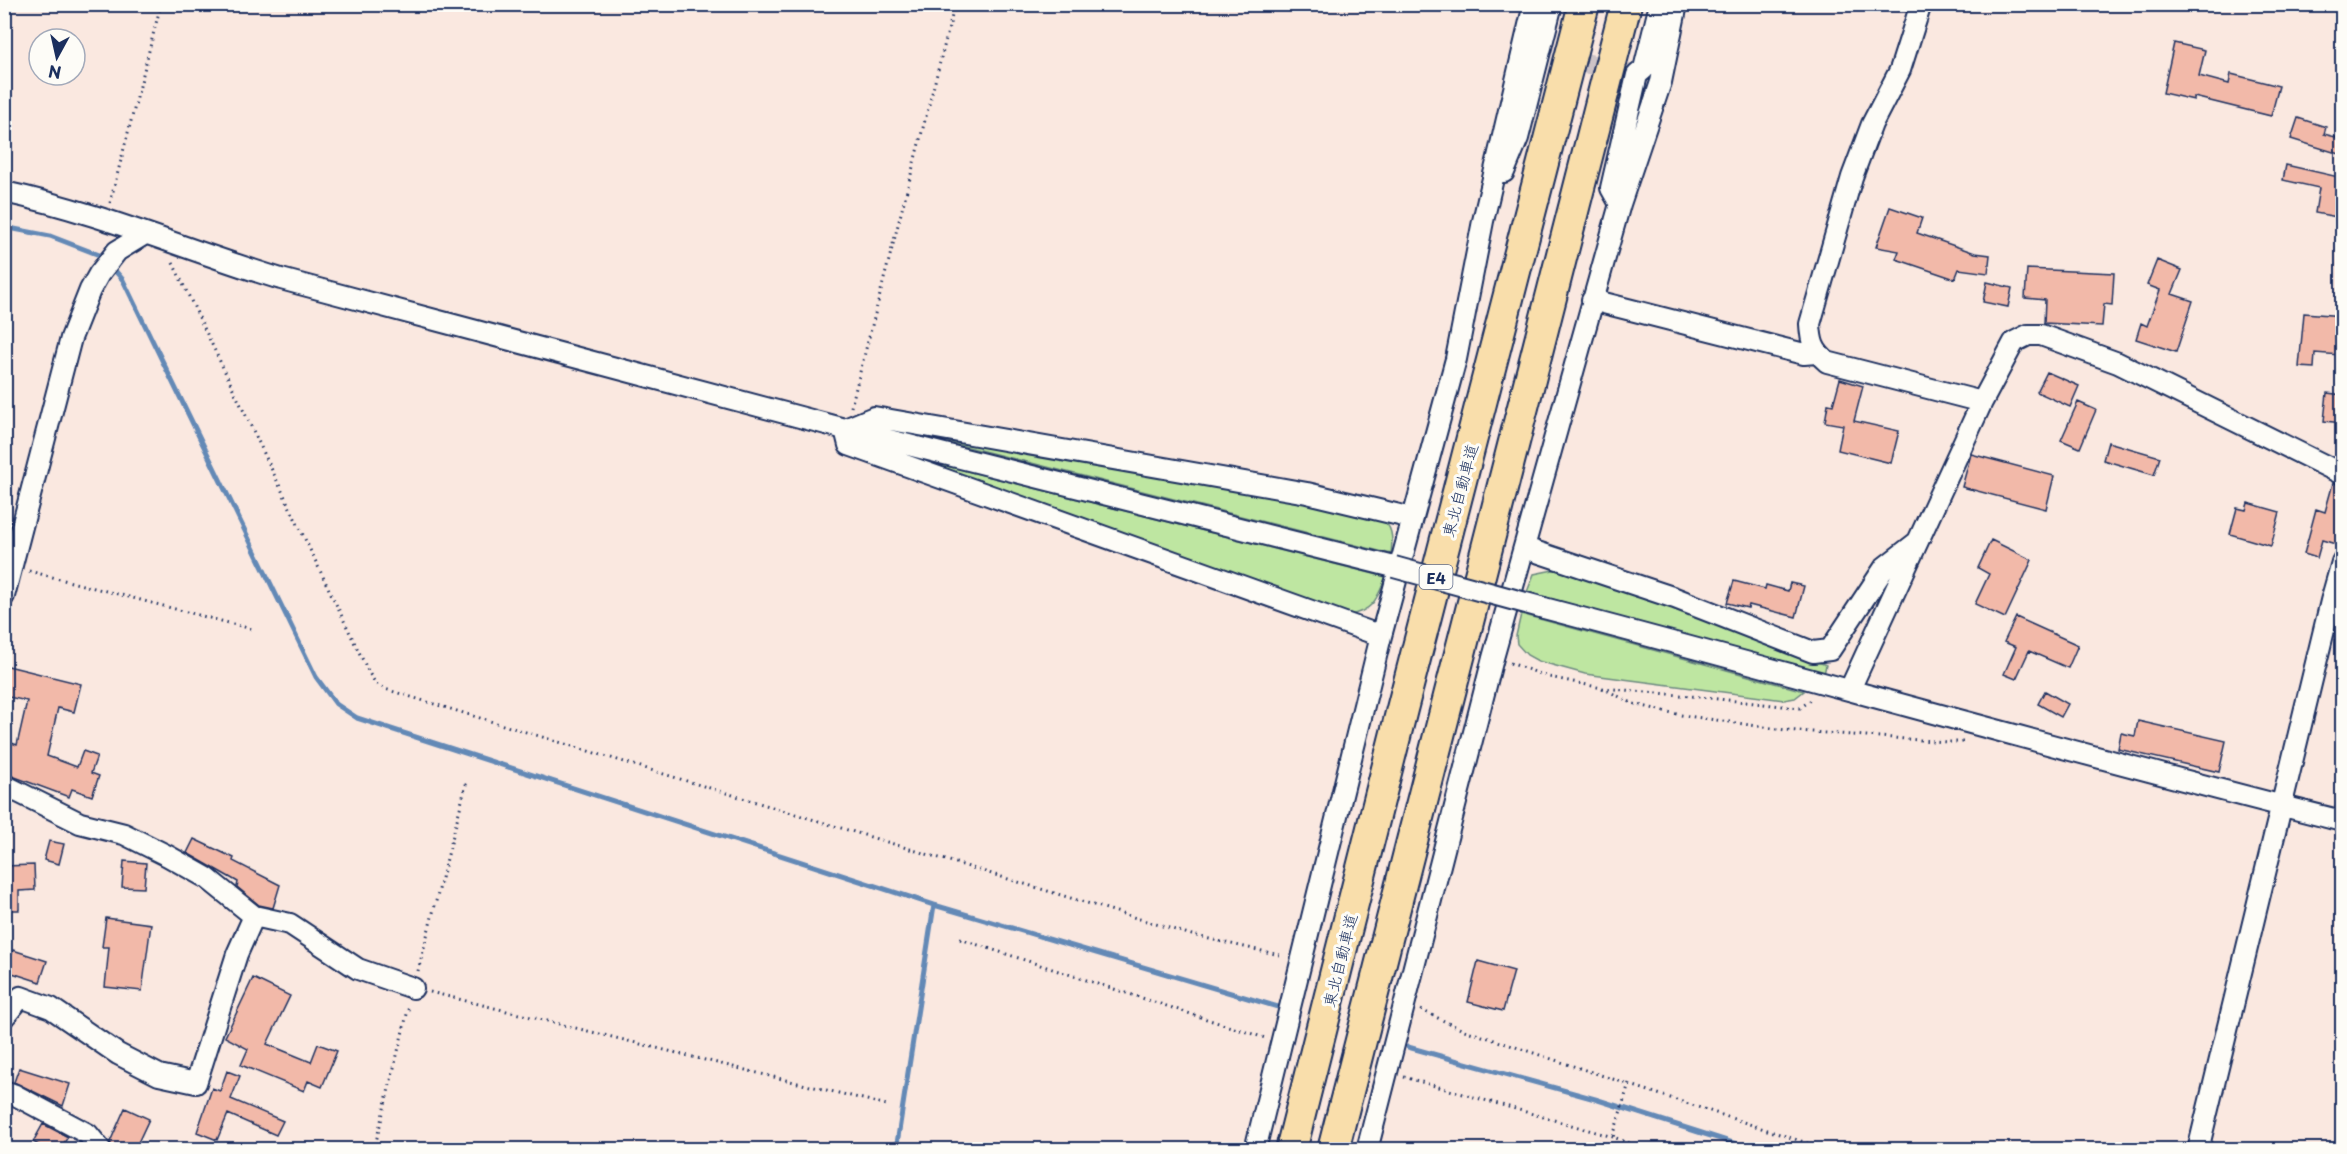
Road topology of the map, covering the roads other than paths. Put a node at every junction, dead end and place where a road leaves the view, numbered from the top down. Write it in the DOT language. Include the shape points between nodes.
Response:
graph roads {
  1 [pos="1534,4"];
  2 [pos="1552,4"];
  3 [pos="1584,4"];
  4 [pos="1626,4"];
  5 [pos="1660,4"];
  6 [pos="1677,4"];
  7 [pos="1921,4"];
  8 [pos="4,192"];
  9 [pos="1620,204"];
  10 [pos="1483,221"];
  11 [pos="154,237"];
  12 [pos="1592,300"];
  13 [pos="1816,353"];
  14 [pos="1982,402"];
  15 [pos="845,429"];
  16 [pos="2343,474"];
  17 [pos="1412,518"];
  18 [pos="1918,542"];
  19 [pos="1525,548"];
  20 [pos="2343,562"];
  21 [pos="4,596"];
  22 [pos="1381,636"];
  23 [pos="1840,686"];
  24 [pos="4,784"];
  25 [pos="2281,806"];
  26 [pos="2343,821"];
  27 [pos="254,916"];
  28 [pos="413,988"];
  29 [pos="4,1017"];
  30 [pos="4,1091"];
  31 [pos="101,1149"];
  32 [pos="1255,1149"];
  33 [pos="1291,1149"];
  34 [pos="1333,1149"];
  35 [pos="1367,1149"];
  36 [pos="2198,1149"];
  1 -- 10 [label="street"];
  2 -- 10 [label="street" via="1547,54"];
  3 -- 33 [label="highway, 東北自動車道 / E4"];
  4 -- 34 [label="highway, E4"];
  5 -- 9 [label="street" via="1644,69 1633,75 1611,188"];
  6 -- 9 [label="street" via="1661,82"];
  7 -- 13 [label="street" via="1900,70 1872,124 1852,177 1810,324"];
  8 -- 11 [label="street"];
  9 -- 12 [label="street"];
  10 -- 17 [label="street" via="1456,359"];
  11 -- 15 [label="street" via="281,279"];
  11 -- 21 [label="street" via="117,251 90,290 71,338"];
  12 -- 13 [label="street" via="1804,354"];
  12 -- 19 [label="street"];
  13 -- 14 [label="street" via="1827,362"];
  14 -- 16 [label="street" via="2014,342 2028,335 2042,335 2118,363"];
  14 -- 18 [label="street"];
  15 -- 17 [label="street" via="874,417 1306,493"];
  15 -- 22 [label="street" via="849,445"];
  15 -- 23 [label="street, bridge" via="1394,567"];
  17 -- 22 [label="street"];
  18 -- 19 [label="street" via="1885,567 1825,652 1813,652 1675,598"];
  18 -- 23 [label="street"];
  19 -- 35 [label="street"];
  20 -- 25 [label="street"];
  22 -- 32 [label="street"];
  23 -- 25 [label="street" via="2026,740"];
  24 -- 27 [label="street" via="81,823 124,834 168,856 207,878"];
  25 -- 26 [label="street"];
  25 -- 36 [label="street"];
  27 -- 28 [label="street" via="290,924 358,969"];
  27 -- 29 [label="street" via="237,954 196,1083 159,1075 118,1054 51,1008 21,997"];
  30 -- 31 [label="street" via="88,1134"];
}
